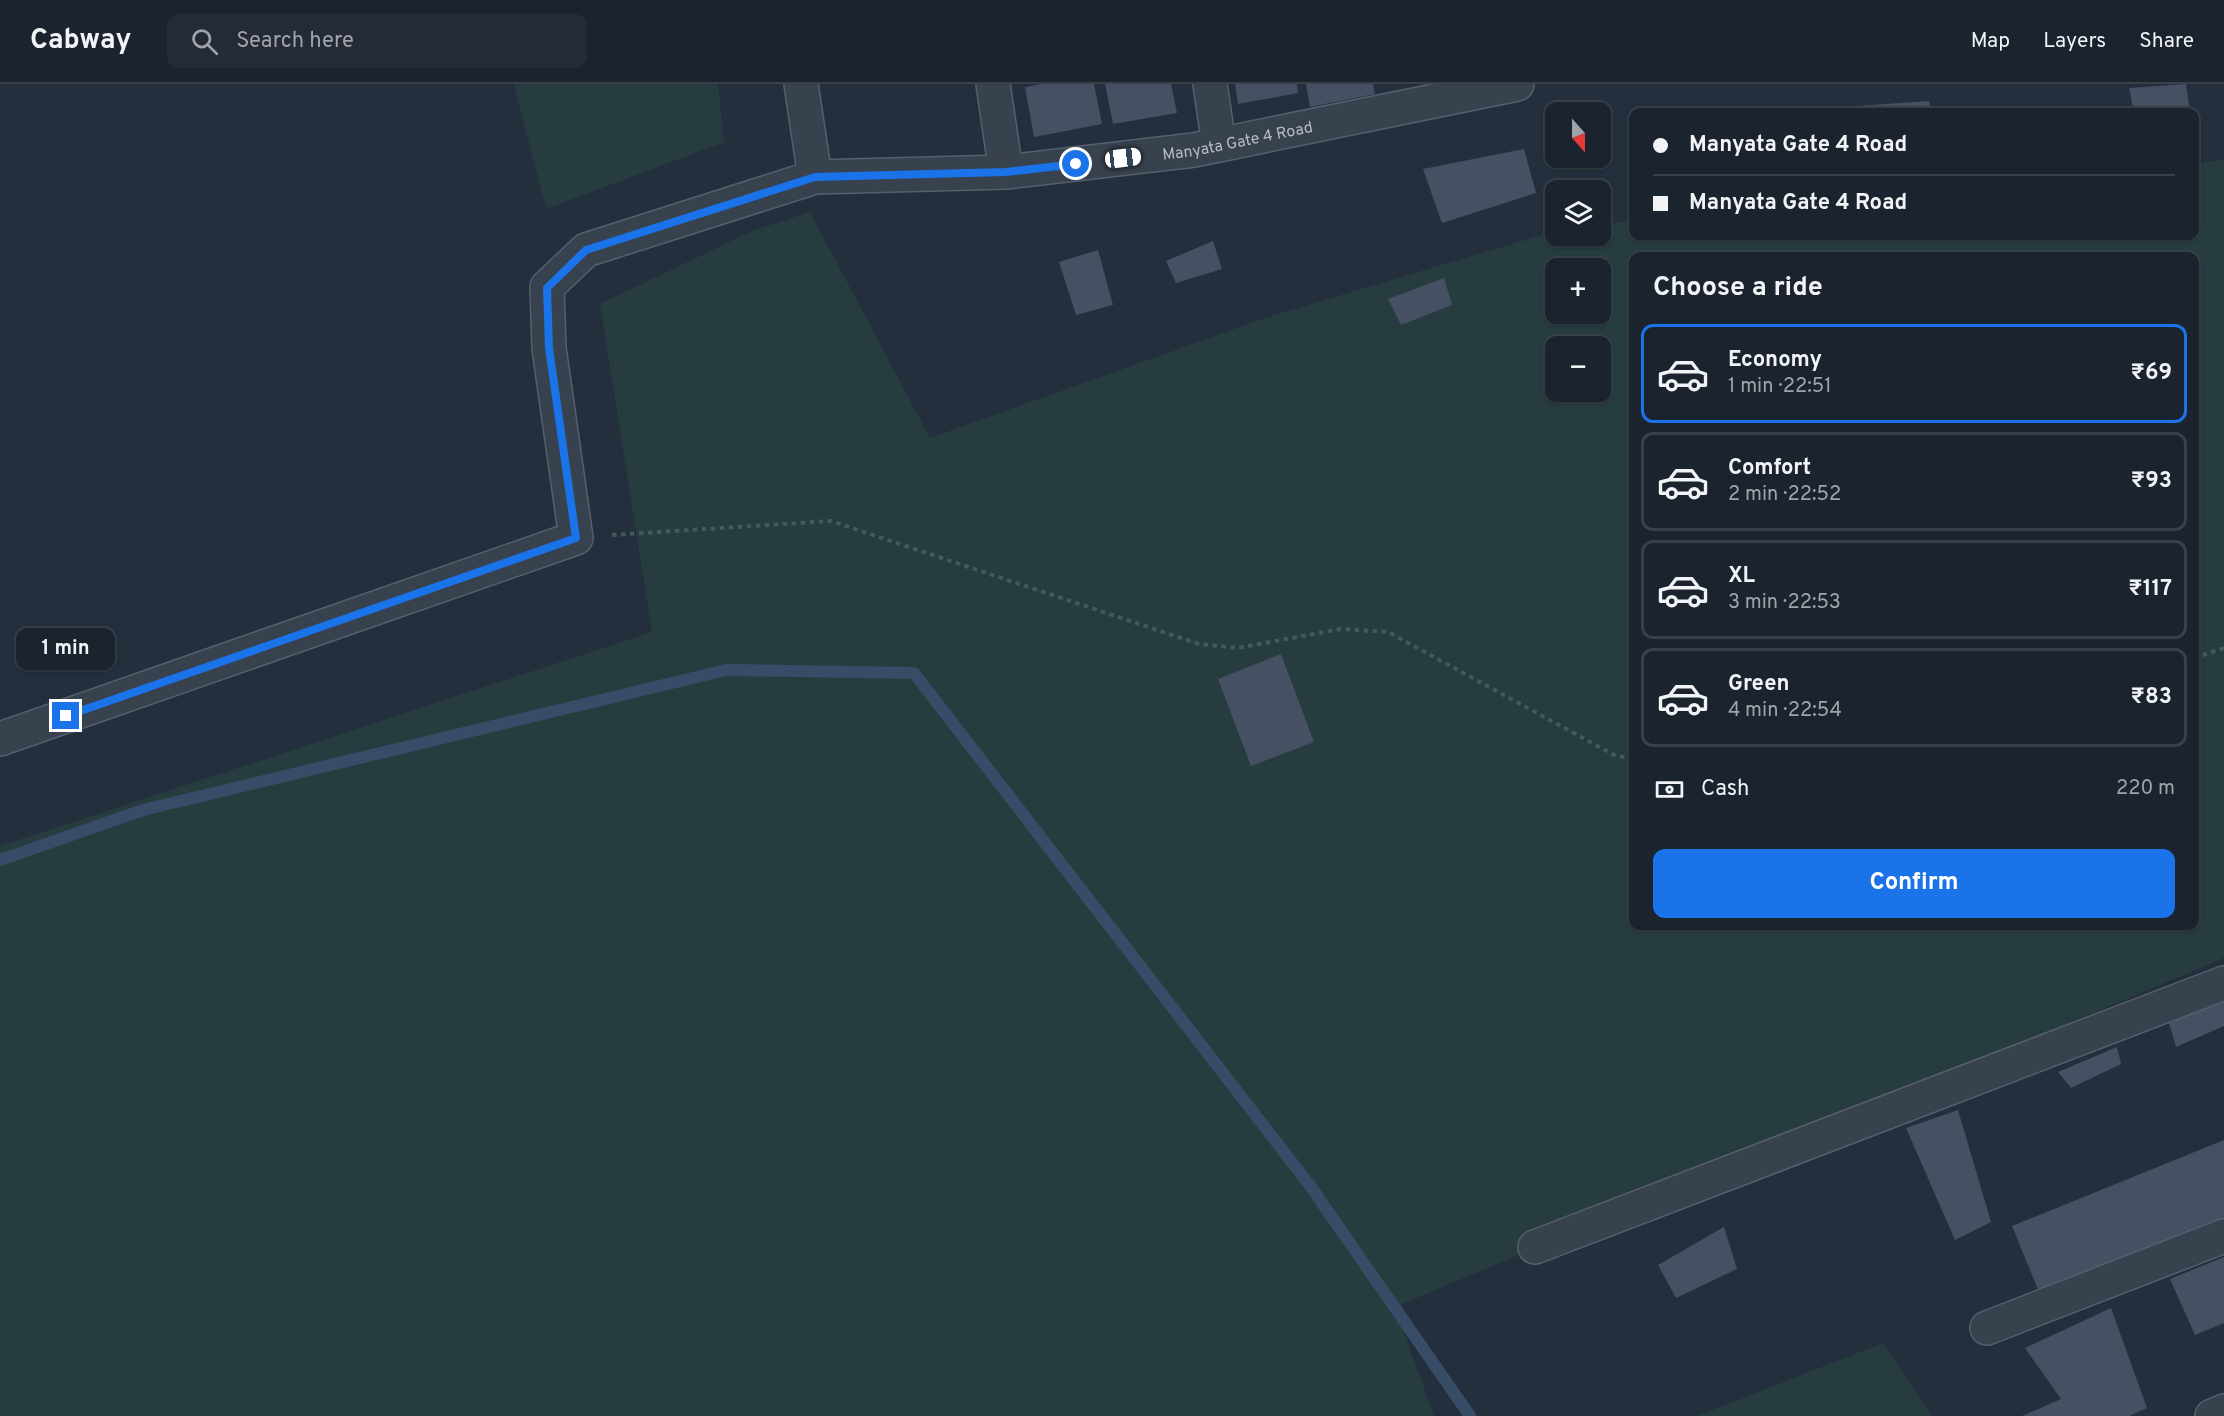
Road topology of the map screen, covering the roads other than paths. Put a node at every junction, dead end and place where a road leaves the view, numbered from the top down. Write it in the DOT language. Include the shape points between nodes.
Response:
graph roads {
  1 [pos="801,84"];
  2 [pos="993,84"];
  3 [pos="1210,84"];
  4 [pos="1517,84"];
  5 [pos="1393,97"];
  6 [pos="1219,145"];
  7 [pos="1006,172"];
  8 [pos="815,177"];
  9 [pos="0,739"];
  10 [pos="2224,982"];
  11 [pos="2224,1236"];
  12 [pos="1535,1247"];
  13 [pos="1988,1328"];
  14 [pos="2224,1412"];
  15 [pos="2212,1416"];
  1 -- 8 [label="street"];
  2 -- 7 [label="street"];
  3 -- 6 [label="street"];
  4 -- 5 [label="street, Manyata Gate 4 Road"];
  5 -- 6 [label="street, Manyata Gate 4 Road"];
  6 -- 7 [label="street, Manyata Gate 4 Road"];
  7 -- 8 [label="street, Manyata Gate 4 Road"];
  8 -- 9 [label="street, Manyata Gate 4 Road" via="586,250 547,288 549,348 576,538"];
  10 -- 12 [label="street"];
  11 -- 13 [label="street"];
  14 -- 15 [label="street"];
}
